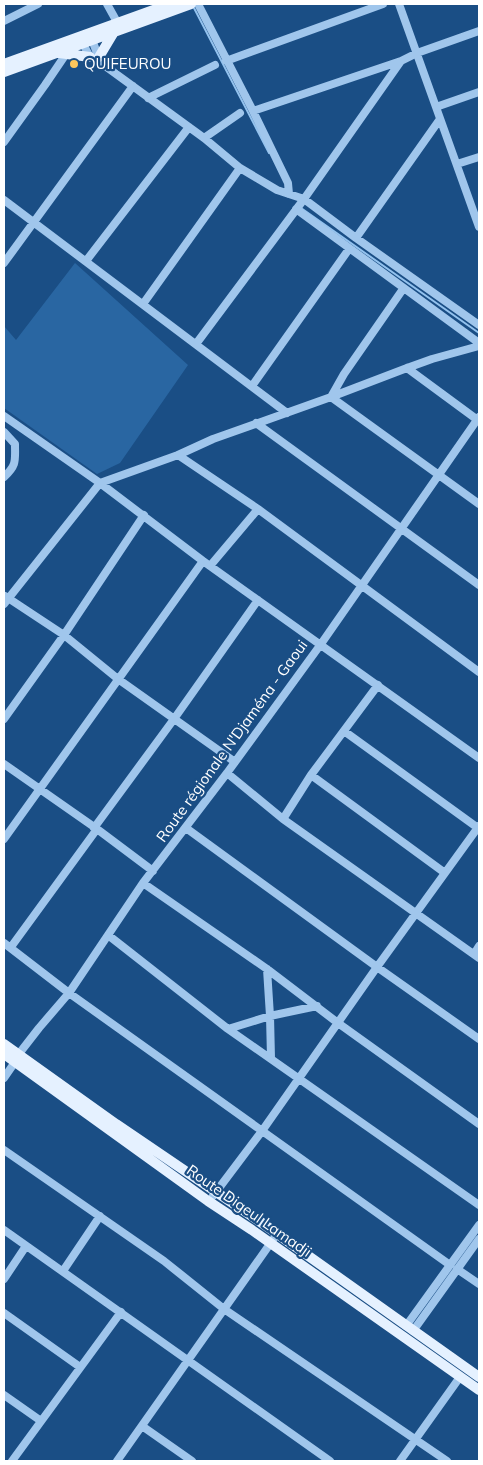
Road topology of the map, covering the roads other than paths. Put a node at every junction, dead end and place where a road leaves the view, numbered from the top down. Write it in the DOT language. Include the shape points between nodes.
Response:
graph roads {
  1 [pos="38,4"];
  2 [pos="107,4"];
  3 [pos="170,4"];
  4 [pos="191,4"];
  5 [pos="198,4"];
  6 [pos="383,4"];
  7 [pos="399,4"];
  8 [pos="4,21"];
  9 [pos="116,27"];
  10 [pos="479,30"];
  11 [pos="86,38"];
  12 [pos="417,53"];
  13 [pos="61,54"];
  14 [pos="97,59"];
  15 [pos="226,60"];
  16 [pos="401,61"];
  17 [pos="4,64"];
  18 [pos="215,65"];
  19 [pos="4,72"];
  20 [pos="133,86"];
  21 [pos="479,92"];
  22 [pos="148,98"];
  23 [pos="436,107"];
  24 [pos="253,110"];
  25 [pos="240,113"];
  26 [pos="440,118"];
  27 [pos="189,127"];
  28 [pos="204,138"];
  29 [pos="4,142"];
  30 [pos="479,156"];
  31 [pos="457,164"];
  32 [pos="240,168"];
  33 [pos="289,194"];
  34 [pos="304,199"];
  35 [pos="4,200"];
  36 [pos="296,209"];
  37 [pos="34,222"];
  38 [pos="478,222"];
  39 [pos="356,238"];
  40 [pos="349,249"];
  41 [pos="86,261"];
  42 [pos="4,263"];
  43 [pos="403,289"];
  44 [pos="143,304"];
  45 [pos="479,325"];
  46 [pos="196,344"];
  47 [pos="479,345"];
  48 [pos="407,368"];
  49 [pos="252,386"];
  50 [pos="331,397"];
  51 [pos="287,413"];
  52 [pos="479,419"];
  53 [pos="5,420"];
  54 [pos="256,423"];
  55 [pos="4,432"];
  56 [pos="178,455"];
  57 [pos="439,475"];
  58 [pos="4,478"];
  59 [pos="100,482"];
  60 [pos="479,504"];
  61 [pos="258,508"];
  62 [pos="144,516"];
  63 [pos="401,528"];
  64 [pos="207,564"];
  65 [pos="362,584"];
  66 [pos="479,585"];
  67 [pos="5,599"];
  68 [pos="258,600"];
  69 [pos="64,635"];
  70 [pos="321,644"];
  71 [pos="479,672"];
  72 [pos="118,678"];
  73 [pos="378,685"];
  74 [pos="4,719"];
  75 [pos="174,720"];
  76 [pos="344,731"];
  77 [pos="479,758"];
  78 [pos="235,762"];
  79 [pos="4,764"];
  80 [pos="227,773"];
  81 [pos="311,775"];
  82 [pos="40,790"];
  83 [pos="283,819"];
  84 [pos="479,827"];
  85 [pos="186,828"];
  86 [pos="95,829"];
  87 [pos="4,839"];
  88 [pos="153,872"];
  89 [pos="445,873"];
  90 [pos="143,883"];
  91 [pos="415,914"];
  92 [pos="108,935"];
  93 [pos="4,943"];
  94 [pos="479,946"];
  95 [pos="11,947"];
  96 [pos="476,956"];
  97 [pos="377,967"];
  98 [pos="267,969"];
  99 [pos="69,993"];
  100 [pos="317,1006"];
  101 [pos="270,1016"];
  102 [pos="338,1023"];
  103 [pos="228,1028"];
  104 [pos="479,1039"];
  105 [pos="4,1044"];
  106 [pos="4,1054"];
  107 [pos="17,1058"];
  108 [pos="271,1058"];
  109 [pos="4,1078"];
  110 [pos="299,1078"];
  111 [pos="479,1124"];
  112 [pos="262,1131"];
  113 [pos="4,1150"];
  114 [pos="215,1192"];
  115 [pos="208,1201"];
  116 [pos="479,1205"];
  117 [pos="100,1216"];
  118 [pos="479,1225"];
  119 [pos="4,1230"];
  120 [pos="277,1234"];
  121 [pos="479,1238"];
  122 [pos="271,1243"];
  123 [pos="26,1246"];
  124 [pos="454,1267"];
  125 [pos="63,1271"];
  126 [pos="4,1279"];
  127 [pos="479,1284"];
  128 [pos="224,1309"];
  129 [pos="121,1312"];
  130 [pos="4,1313"];
  131 [pos="410,1328"];
  132 [pos="188,1360"];
  133 [pos="80,1367"];
  134 [pos="460,1376"];
  135 [pos="479,1377"];
  136 [pos="479,1390"];
  137 [pos="4,1395"];
  138 [pos="41,1421"];
  139 [pos="142,1426"];
  140 [pos="416,1439"];
  141 [pos="12,1461"];
  142 [pos="117,1461"];
  143 [pos="192,1461"];
  144 [pos="330,1461"];
  145 [pos="400,1461"];
  146 [pos="447,1461"];
  1 -- 8 [label="street"];
  2 -- 9 [label="street"];
  3 -- 9 [label="main road"];
  4 -- 9 [label="main road"];
  5 -- 15 [label="street"];
  6 -- 15 [label="street"];
  7 -- 12 [label="street"];
  9 -- 11 [label="main road"];
  9 -- 14 [label="main road"];
  10 -- 12 [label="street"];
  11 -- 13 [label="main road"];
  11 -- 14 [label="street"];
  11 -- 17 [label="main road"];
  12 -- 16 [label="street"];
  12 -- 23 [label="street"];
  13 -- 14 [label="main road"];
  13 -- 19 [label="main road"];
  13 -- 29 [label="street" via="45,85"];
  14 -- 20 [label="street"];
  15 -- 24 [label="street"];
  16 -- 24 [label="street"];
  16 -- 34 [label="street"];
  18 -- 22 [label="street"];
  20 -- 22 [label="street"];
  20 -- 37 [label="street"];
  21 -- 23 [label="street"];
  22 -- 27 [label="street"];
  23 -- 26 [label="street"];
  24 -- 33 [label="street" via="288,183"];
  25 -- 28 [label="street"];
  26 -- 31 [label="street"];
  26 -- 39 [label="street"];
  27 -- 28 [label="street"];
  27 -- 41 [label="street"];
  28 -- 32 [label="street"];
  30 -- 31 [label="street"];
  31 -- 38 [label="street"];
  32 -- 33 [label="street"];
  32 -- 44 [label="street"];
  33 -- 34 [label="street"];
  34 -- 36 [label="street"];
  34 -- 39 [label="street"];
  35 -- 37 [label="street"];
  36 -- 40 [label="street"];
  36 -- 46 [label="street"];
  37 -- 41 [label="street"];
  37 -- 42 [label="street"];
  39 -- 45 [label="street"];
  40 -- 43 [label="street"];
  40 -- 49 [label="street"];
  41 -- 44 [label="street"];
  43 -- 47 [label="street"];
  43 -- 50 [label="street"];
  44 -- 46 [label="street"];
  46 -- 49 [label="street"];
  47 -- 48 [label="street"];
  48 -- 50 [label="street"];
  48 -- 52 [label="street"];
  49 -- 51 [label="street"];
  50 -- 51 [label="street"];
  50 -- 57 [label="street"];
  51 -- 54 [label="street"];
  52 -- 57 [label="street, Route régionale N'Djaména - Gaoui"];
  53 -- 59 [label="street"];
  54 -- 56 [label="street"];
  54 -- 63 [label="street"];
  55 -- 58 [label="street" via="15,444 12,470"];
  56 -- 59 [label="street"];
  56 -- 61 [label="street"];
  57 -- 60 [label="street"];
  57 -- 63 [label="street, Route régionale N'Djaména - Gaoui"];
  59 -- 62 [label="street"];
  59 -- 67 [label="street"];
  61 -- 64 [label="street"];
  61 -- 65 [label="street"];
  62 -- 64 [label="street"];
  62 -- 69 [label="street"];
  63 -- 65 [label="street, Route régionale N'Djaména - Gaoui"];
  63 -- 66 [label="street"];
  64 -- 68 [label="street"];
  64 -- 72 [label="street"];
  65 -- 70 [label="street, Route régionale N'Djaména - Gaoui"];
  65 -- 71 [label="street"];
  67 -- 69 [label="street"];
  68 -- 70 [label="street"];
  68 -- 75 [label="street"];
  69 -- 72 [label="street"];
  69 -- 74 [label="street"];
  70 -- 73 [label="street"];
  70 -- 78 [label="street, Route régionale N'Djaména - Gaoui"];
  72 -- 75 [label="street"];
  72 -- 82 [label="street"];
  73 -- 76 [label="street"];
  73 -- 77 [label="street"];
  75 -- 78 [label="street"];
  75 -- 86 [label="street"];
  76 -- 81 [label="street"];
  76 -- 84 [label="street"];
  78 -- 80 [label="street, Route régionale N'Djaména - Gaoui"];
  79 -- 82 [label="street"];
  80 -- 83 [label="street"];
  80 -- 85 [label="street, Route régionale N'Djaména - Gaoui"];
  81 -- 83 [label="street"];
  81 -- 89 [label="street"];
  82 -- 86 [label="street"];
  82 -- 87 [label="street"];
  83 -- 91 [label="street"];
  84 -- 89 [label="street"];
  85 -- 88 [label="street, Route régionale N'Djaména - Gaoui"];
  85 -- 97 [label="street"];
  86 -- 88 [label="street"];
  86 -- 95 [label="street"];
  88 -- 90 [label="street, Route régionale N'Djaména - Gaoui"];
  89 -- 91 [label="street"];
  90 -- 92 [label="street, Route régionale N'Djaména - Gaoui"];
  90 -- 98 [label="street"];
  91 -- 96 [label="street"];
  91 -- 97 [label="street"];
  92 -- 99 [label="street, Route régionale N'Djaména - Gaoui"];
  92 -- 103 [label="street"];
  93 -- 95 [label="street"];
  94 -- 96 [label="street"];
  95 -- 99 [label="street"];
  97 -- 102 [label="street"];
  97 -- 104 [label="street"];
  98 -- 100 [label="street"];
  98 -- 101 [label="street"];
  99 -- 107 [label="street, Route régionale N'Djaména - Gaoui"];
  99 -- 112 [label="street"];
  100 -- 101 [label="street"];
  100 -- 102 [label="street"];
  101 -- 103 [label="street"];
  101 -- 108 [label="street"];
  102 -- 110 [label="street"];
  102 -- 111 [label="street"];
  103 -- 108 [label="street"];
  105 -- 107 [label="main road, Route Digeul Lamadji"];
  106 -- 107 [label="main road, Route Digeul Lamadji"];
  107 -- 109 [label="street, Route régionale N'Djaména - Gaoui"];
  107 -- 114 [label="main road, Route Digeul Lamadji"];
  107 -- 115 [label="main road, Route Digeul Lamadji"];
  108 -- 110 [label="street"];
  110 -- 112 [label="street"];
  110 -- 116 [label="street"];
  112 -- 114 [label="street"];
  112 -- 124 [label="street"];
  113 -- 117 [label="street"];
  114 -- 115 [label="street"];
  114 -- 120 [label="main road, Route Digeul Lamadji"];
  115 -- 122 [label="main road, Route Digeul Lamadji"];
  117 -- 125 [label="street"];
  117 -- 128 [label="street"];
  118 -- 124 [label="street"];
  119 -- 123 [label="street"];
  120 -- 122 [label="street"];
  120 -- 131 [label="main road, Route Digeul Lamadji"];
  121 -- 124 [label="street"];
  122 -- 128 [label="street"];
  122 -- 134 [label="main road, Route Digeul Lamadji"];
  123 -- 125 [label="street"];
  123 -- 126 [label="street"];
  124 -- 127 [label="street"];
  124 -- 131 [label="street"];
  125 -- 129 [label="street"];
  128 -- 132 [label="street"];
  128 -- 140 [label="street"];
  129 -- 132 [label="street"];
  129 -- 133 [label="street"];
  130 -- 133 [label="street"];
  131 -- 135 [label="main road, Route Digeul Lamadji"];
  132 -- 139 [label="street"];
  132 -- 144 [label="street"];
  133 -- 138 [label="street"];
  134 -- 136 [label="main road, Route Digeul Lamadji"];
  134 -- 140 [label="street"];
  137 -- 138 [label="street"];
  138 -- 141 [label="street"];
  139 -- 142 [label="street"];
  139 -- 143 [label="street"];
  140 -- 145 [label="street"];
  140 -- 146 [label="street"];
}
